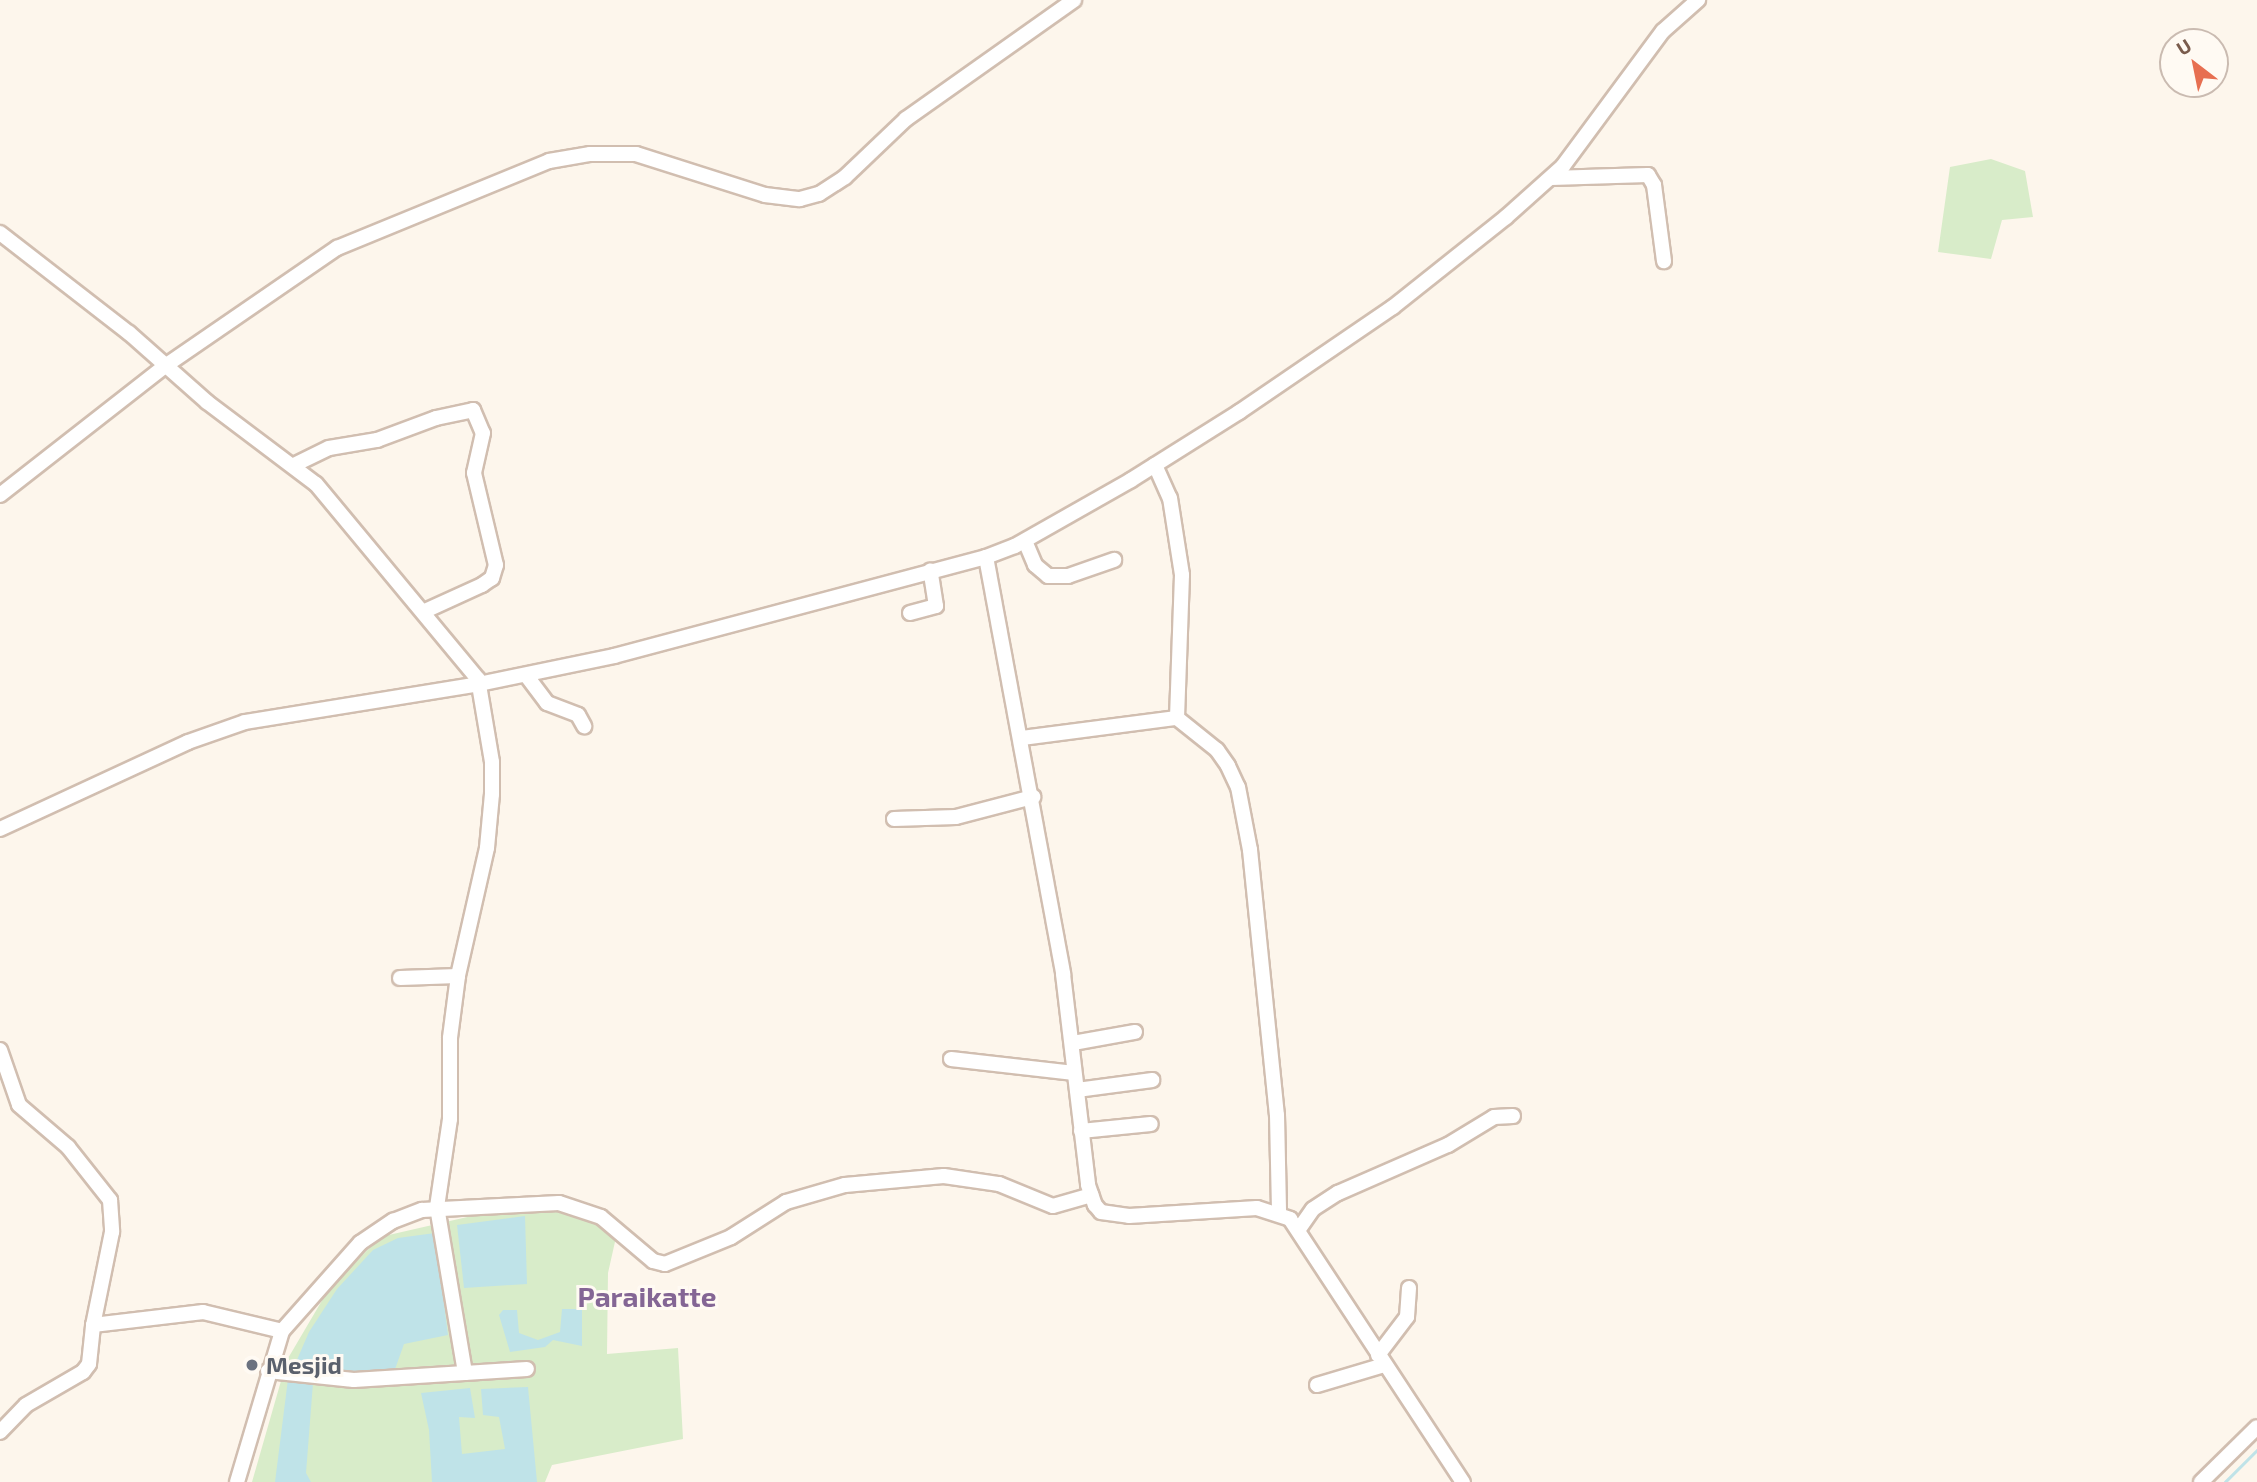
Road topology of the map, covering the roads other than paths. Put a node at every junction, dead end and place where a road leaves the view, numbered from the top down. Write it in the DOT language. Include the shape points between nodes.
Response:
graph roads {
  1 [pos="1074,0"];
  2 [pos="1698,0"];
  3 [pos="1551,178"];
  4 [pos="0,233"];
  5 [pos="1664,261"];
  6 [pos="164,366"];
  7 [pos="294,465"];
  8 [pos="1155,465"];
  9 [pos="0,495"];
  10 [pos="1025,541"];
  11 [pos="986,558"];
  12 [pos="1114,560"];
  13 [pos="930,570"];
  14 [pos="425,611"];
  15 [pos="910,614"];
  16 [pos="527,675"];
  17 [pos="480,684"];
  18 [pos="1177,718"];
  19 [pos="584,726"];
  20 [pos="1022,738"];
  21 [pos="1033,797"];
  22 [pos="894,819"];
  23 [pos="0,829"];
  24 [pos="458,976"];
  25 [pos="400,978"];
  26 [pos="1135,1032"];
  27 [pos="1073,1043"];
  28 [pos="0,1050"];
  29 [pos="951,1059"];
  30 [pos="1074,1073"];
  31 [pos="1152,1080"];
  32 [pos="1077,1090"];
  33 [pos="1513,1116"];
  34 [pos="1151,1124"];
  35 [pos="1081,1131"];
  36 [pos="1091,1195"];
  37 [pos="437,1207"];
  38 [pos="1279,1212"];
  39 [pos="1299,1229"];
  40 [pos="1409,1288"];
  41 [pos="93,1325"];
  42 [pos="282,1331"];
  43 [pos="1381,1360"];
  44 [pos="527,1369"];
  45 [pos="268,1371"];
  46 [pos="465,1373"];
  47 [pos="1317,1385"];
  48 [pos="2257,1427"];
  49 [pos="0,1433"];
  50 [pos="237,1482"];
  51 [pos="1462,1482"];
  52 [pos="2201,1482"];
  1 -- 6 [label="street" via="906,119 845,177 819,194 800,199 765,195 636,153 566,156 337,248"];
  2 -- 3 [label="street" via="1664,31 1620,95"];
  3 -- 5 [label="street" via="1648,175 1654,185"];
  3 -- 8 [label="street" via="1393,307"];
  4 -- 6 [label="street" via="129,333"];
  6 -- 7 [label="street"];
  6 -- 9 [label="street"];
  7 -- 14 [label="street" via="338,507"];
  7 -- 14 [label="street" via="329,448 377,440 472,410 483,433 474,473 496,565 492,578 482,585"];
  8 -- 10 [label="street"];
  8 -- 18 [label="street" via="1170,498 1182,575"];
  10 -- 11 [label="street"];
  10 -- 12 [label="street" via="1035,565 1048,576 1068,576"];
  11 -- 13 [label="street"];
  11 -- 20 [label="street"];
  13 -- 15 [label="street" via="936,606"];
  13 -- 16 [label="street" via="673,642"];
  14 -- 17 [label="street"];
  16 -- 17 [label="street"];
  16 -- 19 [label="street" via="547,703 578,715"];
  17 -- 23 [label="street" via="271,715 215,730"];
  17 -- 24 [label="street" via="492,794 487,848"];
  18 -- 20 [label="street"];
  18 -- 38 [label="street" via="1217,750 1238,787 1245,817 1277,1115"];
  20 -- 21 [label="street"];
  21 -- 22 [label="street" via="956,817"];
  21 -- 27 [label="street"];
  24 -- 25 [label="street"];
  24 -- 37 [label="street" via="450,1038 450,1119"];
  26 -- 27 [label="street"];
  27 -- 30 [label="street"];
  28 -- 41 [label="street" via="19,1105 68,1147 110,1200 112,1232"];
  29 -- 30 [label="street"];
  30 -- 32 [label="street"];
  31 -- 32 [label="street"];
  32 -- 35 [label="street"];
  33 -- 39 [label="street" via="1494,1117 1448,1145 1338,1193 1312,1209"];
  34 -- 35 [label="street"];
  35 -- 36 [label="street"];
  36 -- 37 [label="street" via="1053,1206 999,1184 944,1176 845,1185 786,1202 730,1237 665,1264 653,1261 601,1217 559,1203"];
  36 -- 38 [label="street" via="1101,1212 1111,1215 1257,1208"];
  37 -- 42 [label="street" via="393,1221 360,1242"];
  37 -- 46 [label="street"];
  38 -- 39 [label="street"];
  39 -- 43 [label="street"];
  40 -- 43 [label="street" via="1407,1317"];
  41 -- 42 [label="street" via="203,1312"];
  41 -- 49 [label="street" via="89,1364 83,1372 26,1405"];
  42 -- 45 [label="street"];
  43 -- 47 [label="street"];
  43 -- 51 [label="street"];
  44 -- 46 [label="street"];
  45 -- 46 [label="street" via="354,1380"];
  45 -- 50 [label="street"];
  48 -- 52 [label="street"];
}
